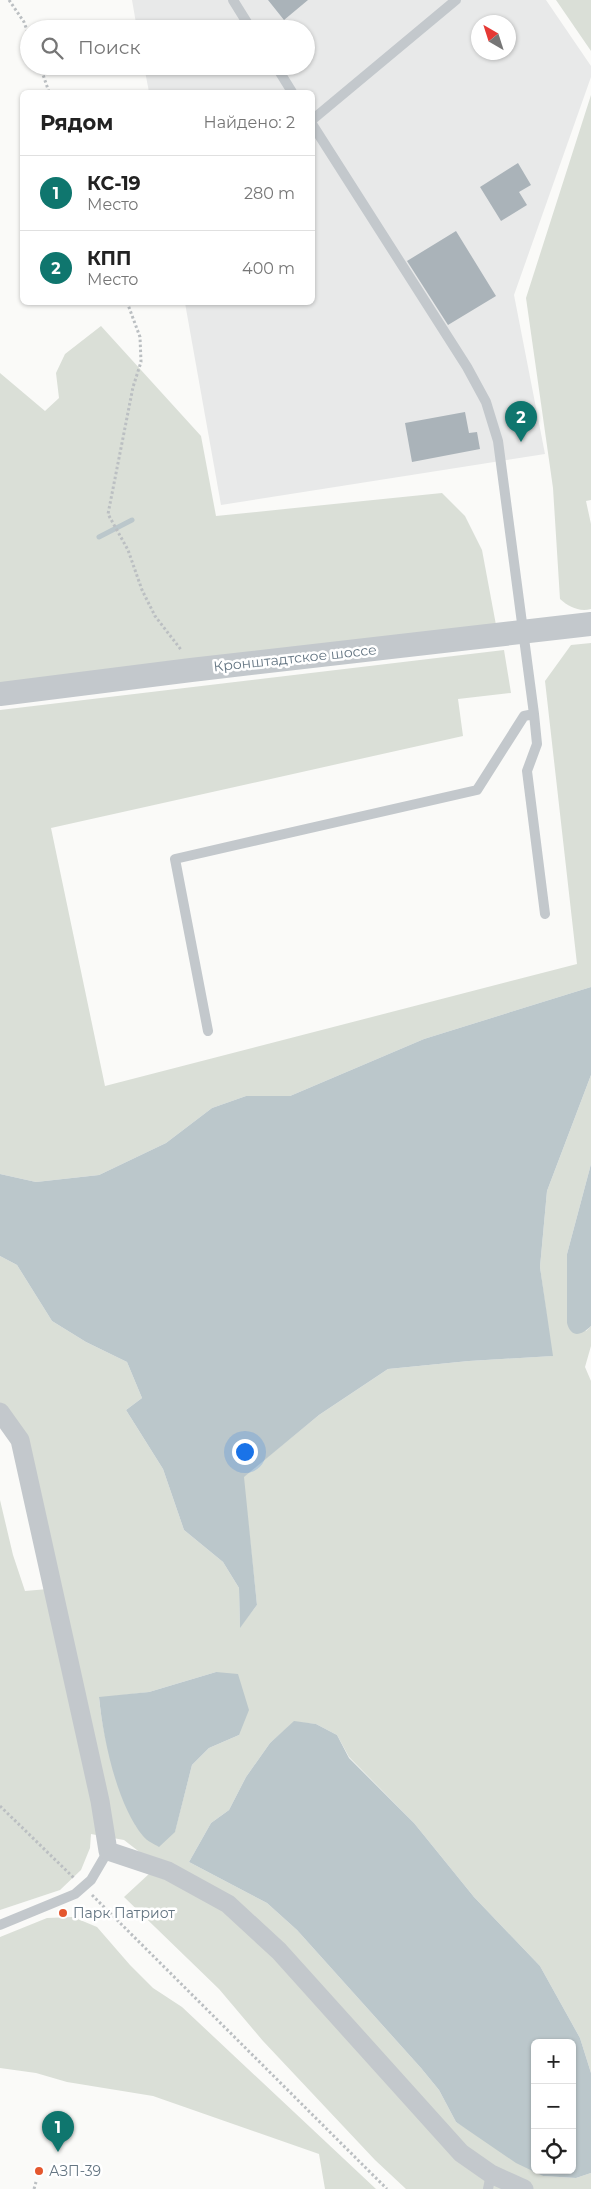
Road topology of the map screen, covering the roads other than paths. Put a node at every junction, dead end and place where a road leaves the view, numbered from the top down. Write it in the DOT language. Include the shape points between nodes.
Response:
graph roads {
  1 [pos="233,0"];
  2 [pos="456,0"];
  3 [pos="246,20"];
  4 [pos="282,75"];
  5 [pos="291,90"];
  6 [pos="315,119"];
  7 [pos="315,127"];
  8 [pos="591,624"];
  9 [pos="524,633"];
  10 [pos="0,694"];
  11 [pos="534,714"];
  12 [pos="545,914"];
  13 [pos="208,1031"];
  14 [pos="0,1412"];
  15 [pos="108,1851"];
  16 [pos="0,1925"];
  17 [pos="490,2181"];
  18 [pos="524,2189"];
  1 -- 3 [label="lane"];
  2 -- 6 [label="lane"];
  4 -- 5 [label="lane"];
  7 -- 9 [label="lane" via="486,402 498,441"];
  8 -- 9 [label="street, Кронштадтское шоссе"];
  9 -- 10 [label="street, Кронштадтское шоссе"];
  9 -- 11 [label="lane"];
  11 -- 12 [label="lane" via="537,744 527,771"];
  11 -- 13 [label="lane" via="524,716 476,790 175,859"];
  14 -- 15 [label="street" via="20,1440 100,1801"];
  15 -- 16 [label="lane" via="84,1888"];
  15 -- 17 [label="street" via="168,1871 228,1904 279,1951 461,2154"];
  17 -- 18 [label="street"];
}
